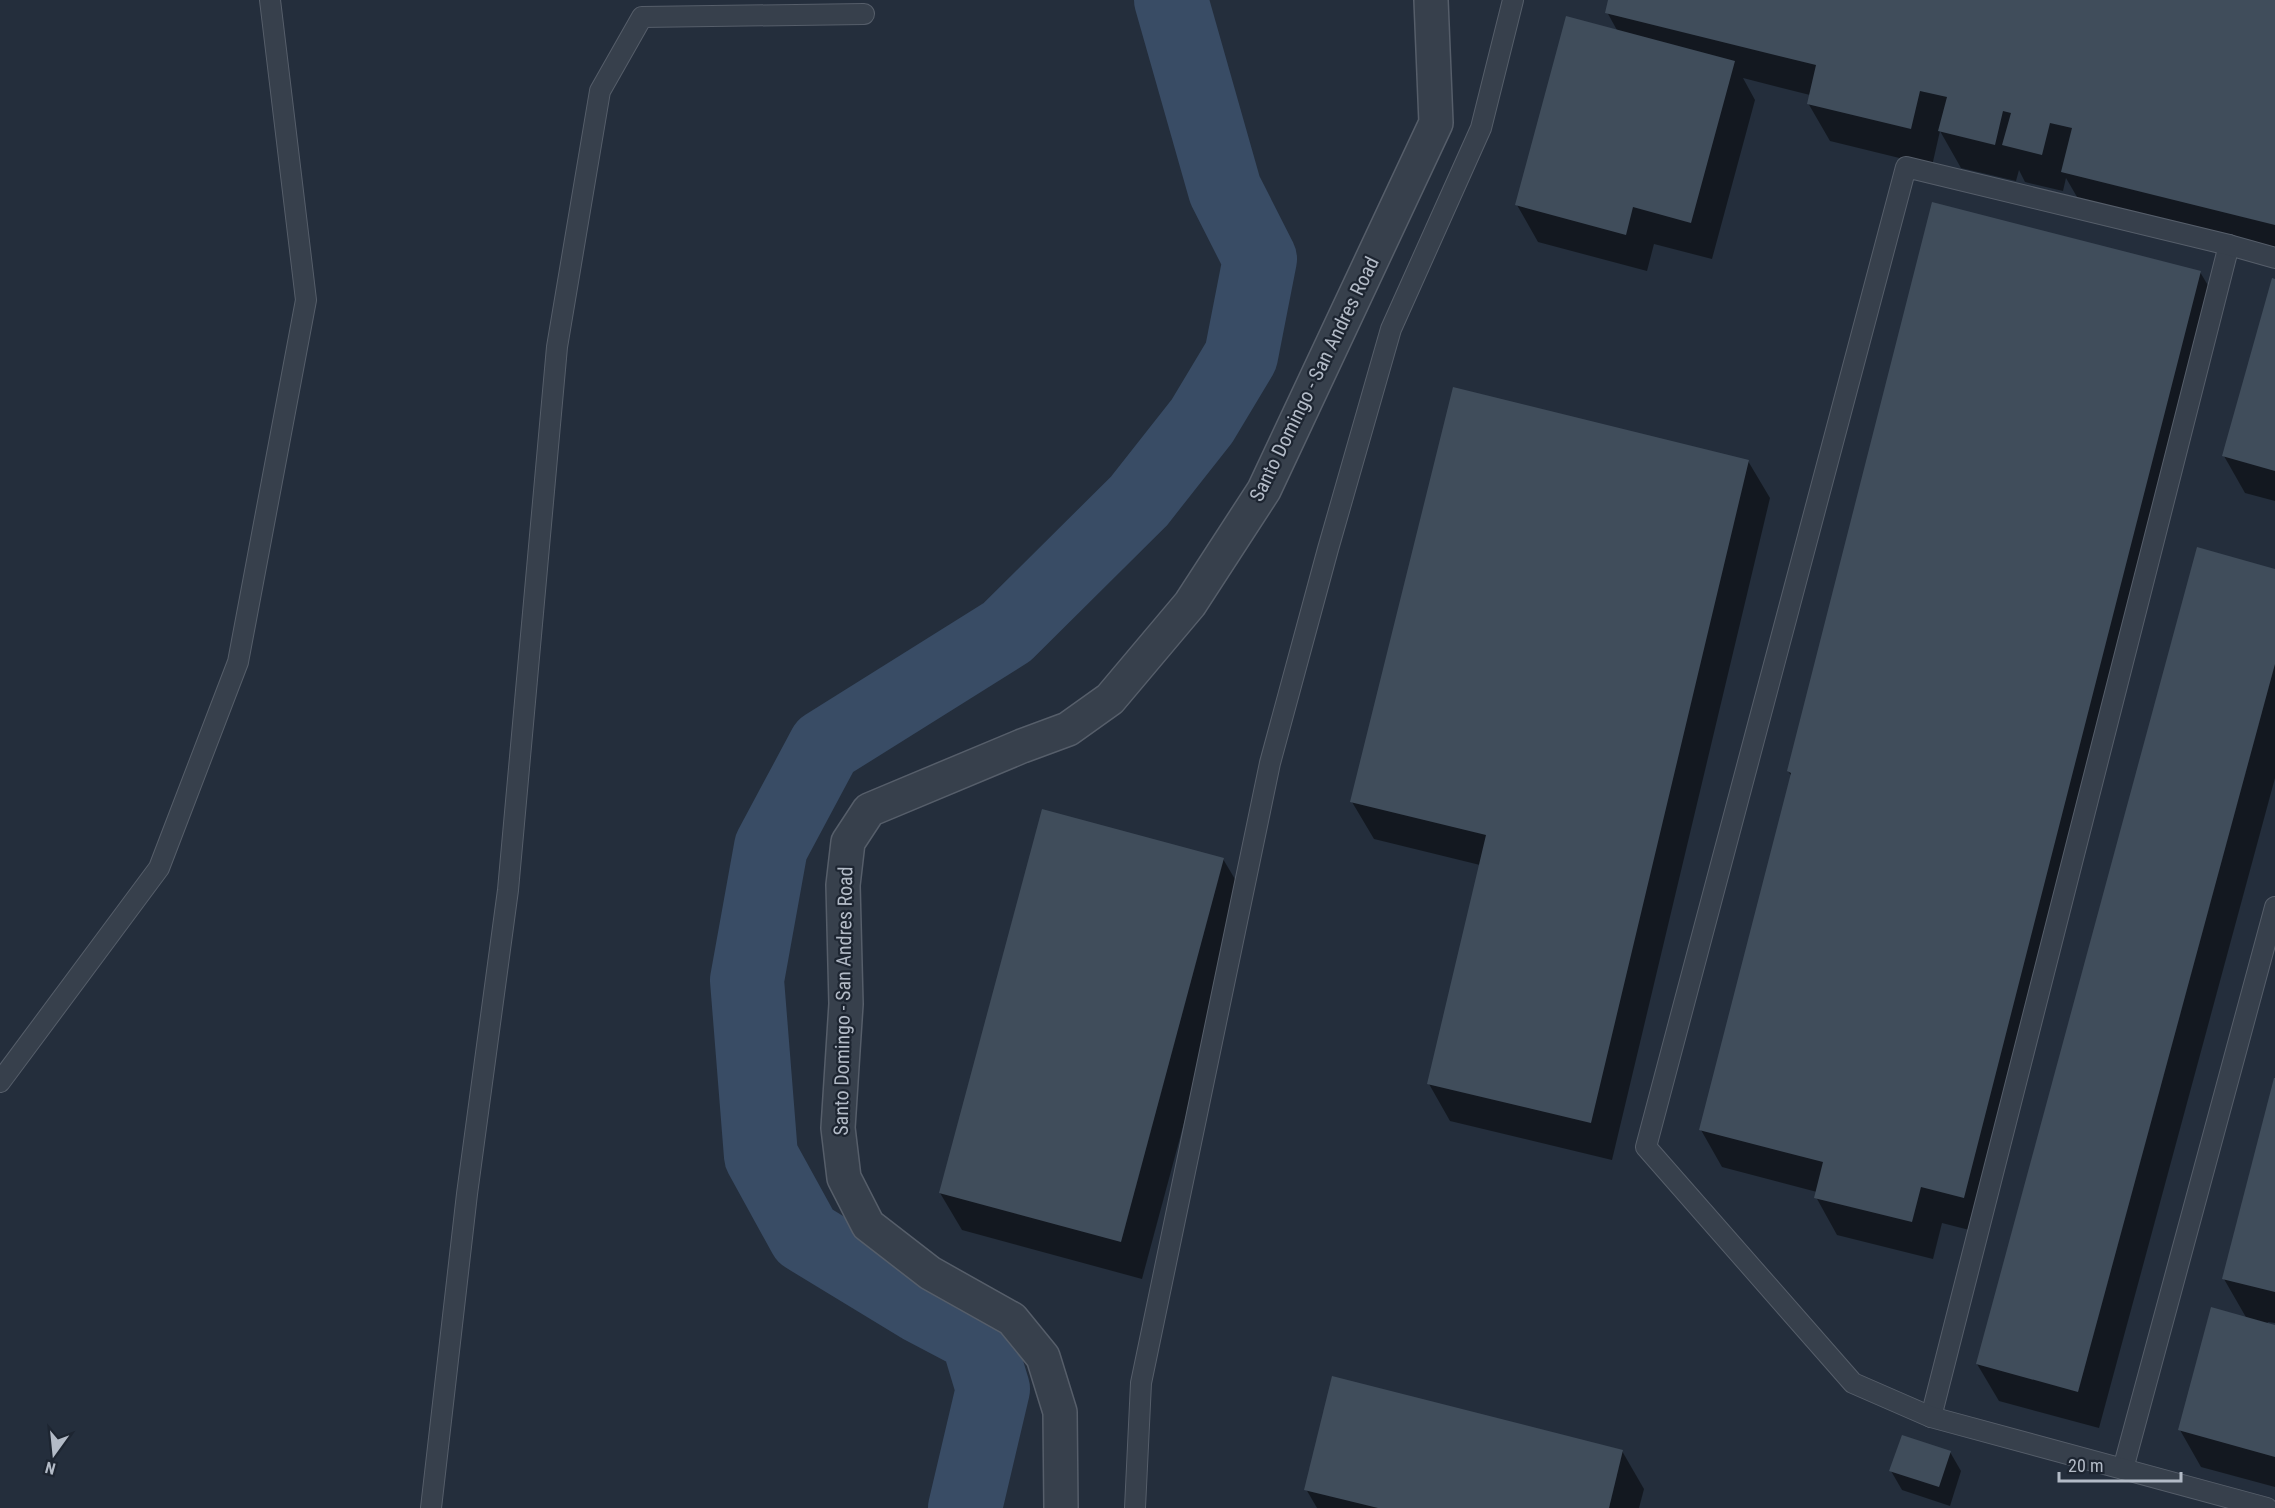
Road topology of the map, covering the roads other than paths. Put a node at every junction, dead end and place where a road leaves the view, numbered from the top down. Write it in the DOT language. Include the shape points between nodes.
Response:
graph roads {
  1 [pos="270,0"];
  2 [pos="1431,0"];
  3 [pos="1513,0"];
  4 [pos="864,14"];
  5 [pos="2229,245"];
  6 [pos="2275,258"];
  7 [pos="2275,907"];
  8 [pos="0,1082"];
  9 [pos="1931,1417"];
  10 [pos="2123,1469"];
  11 [pos="431,1508"];
  12 [pos="1061,1508"];
  13 [pos="1135,1508"];
  14 [pos="2266,1508"];
  1 -- 8 [label="lane" via="306,300 238,662 159,868"];
  2 -- 12 [label="street, Santo Domingo - San Andres Road" via="1436,123 1264,490 1190,604 1110,699 1068,729 869,810 848,842 843,885 846,1004 838,1128 844,1178 868,1225 930,1273 1012,1319 1043,1357 1060,1412"];
  3 -- 13 [label="lane" via="1481,128 1391,329 1270,763 1141,1383"];
  4 -- 11 [label="lane" via="642,17 600,91 557,347 508,890 467,1194"];
  5 -- 6 [label="lane"];
  5 -- 9 [label="lane"];
  5 -- 9 [label="lane" via="1906,167 1646,1147 1853,1383"];
  7 -- 10 [label="lane"];
  9 -- 10 [label="lane"];
  10 -- 14 [label="lane"];
}
